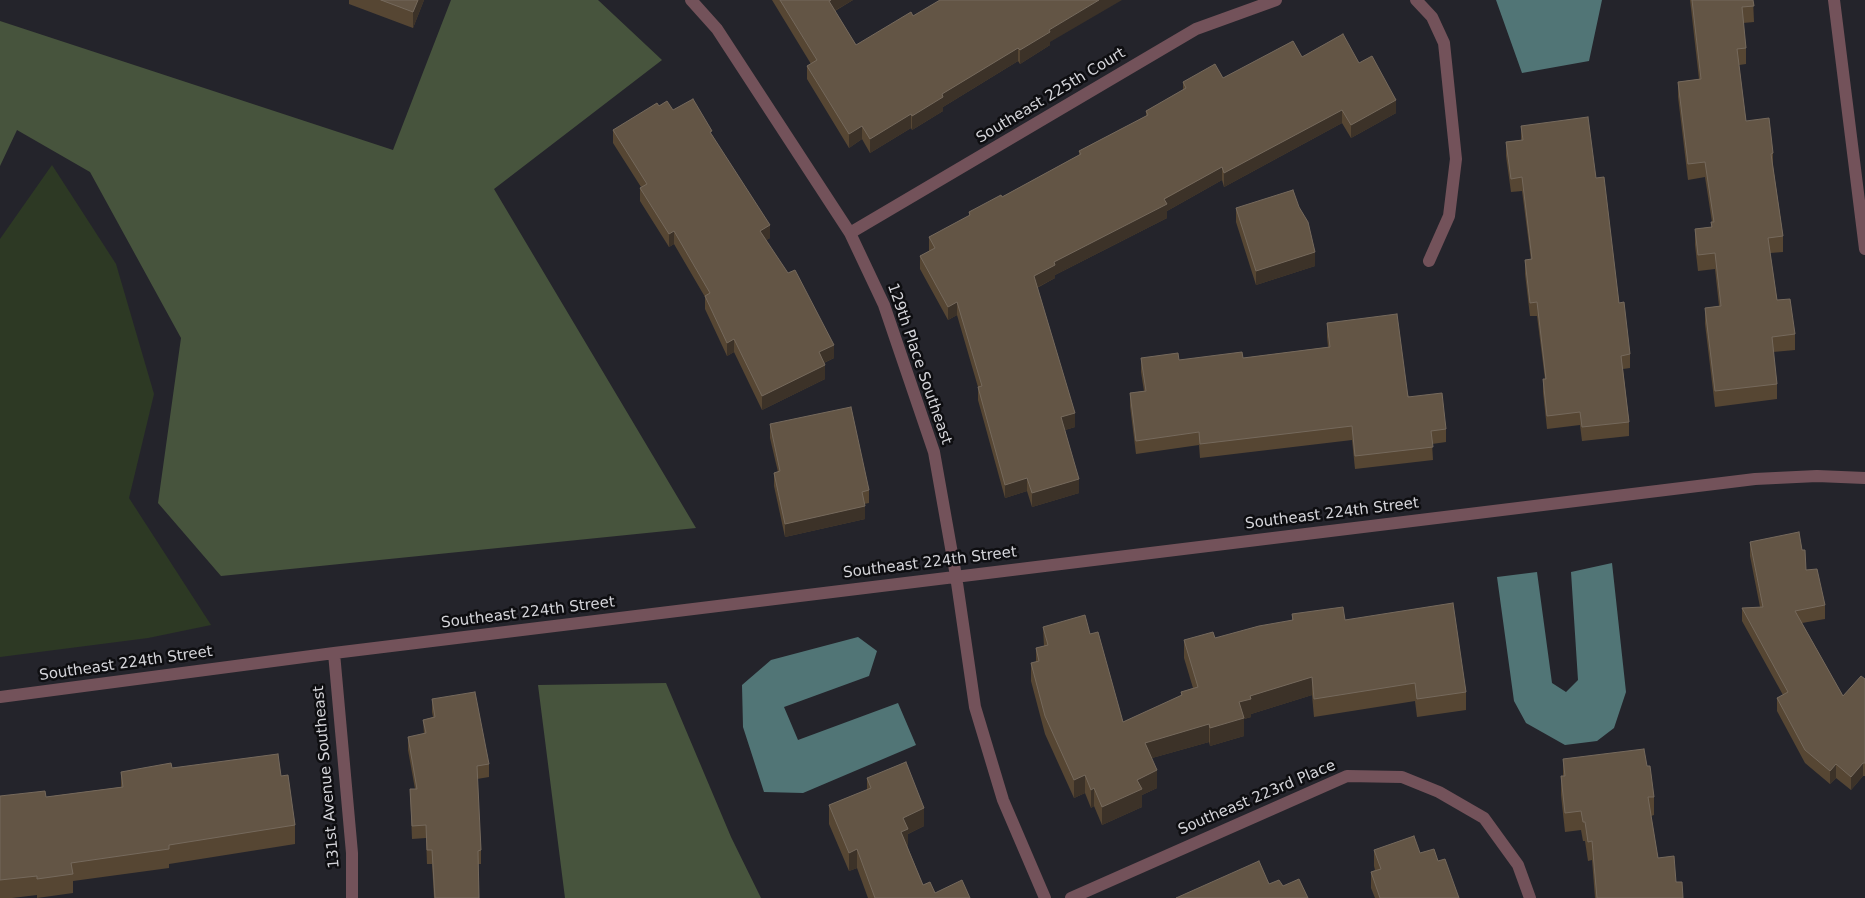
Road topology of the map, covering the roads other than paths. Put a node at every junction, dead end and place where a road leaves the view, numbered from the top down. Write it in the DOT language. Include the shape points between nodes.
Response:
graph roads {
  1 [pos="691,0"];
  2 [pos="1276,0"];
  3 [pos="1416,0"];
  4 [pos="1834,0"];
  5 [pos="1861,193"];
  6 [pos="850,233"];
  7 [pos="1865,249"];
  8 [pos="1429,261"];
  9 [pos="1865,478"];
  10 [pos="956,576"];
  11 [pos="334,653"];
  12 [pos="0,697"];
  13 [pos="352,898"];
  14 [pos="1044,898"];
  15 [pos="1070,898"];
  16 [pos="1530,898"];
  1 -- 6 [label="street, 129th Place Southeast" via="717,29"];
  2 -- 6 [label="street, Southeast 225th Court" via="1196,29"];
  3 -- 8 [label="street" via="1432,17 1444,43 1456,159 1449,216"];
  4 -- 5 [label="street"];
  5 -- 7 [label="street"];
  6 -- 10 [label="street, 129th Place Southeast" via="884,305 934,452"];
  9 -- 10 [label="street, Southeast 224th Street" via="1755,479"];
  10 -- 11 [label="street, Southeast 224th Street"];
  10 -- 14 [label="street, 129th Place Southeast" via="975,707 1002,800"];
  11 -- 12 [label="street, Southeast 224th Street"];
  11 -- 13 [label="street, 131st Avenue Southeast" via="352,853"];
  15 -- 16 [label="street, Southeast 223rd Place" via="1347,776 1402,777 1439,792 1484,818 1518,865"];
}
